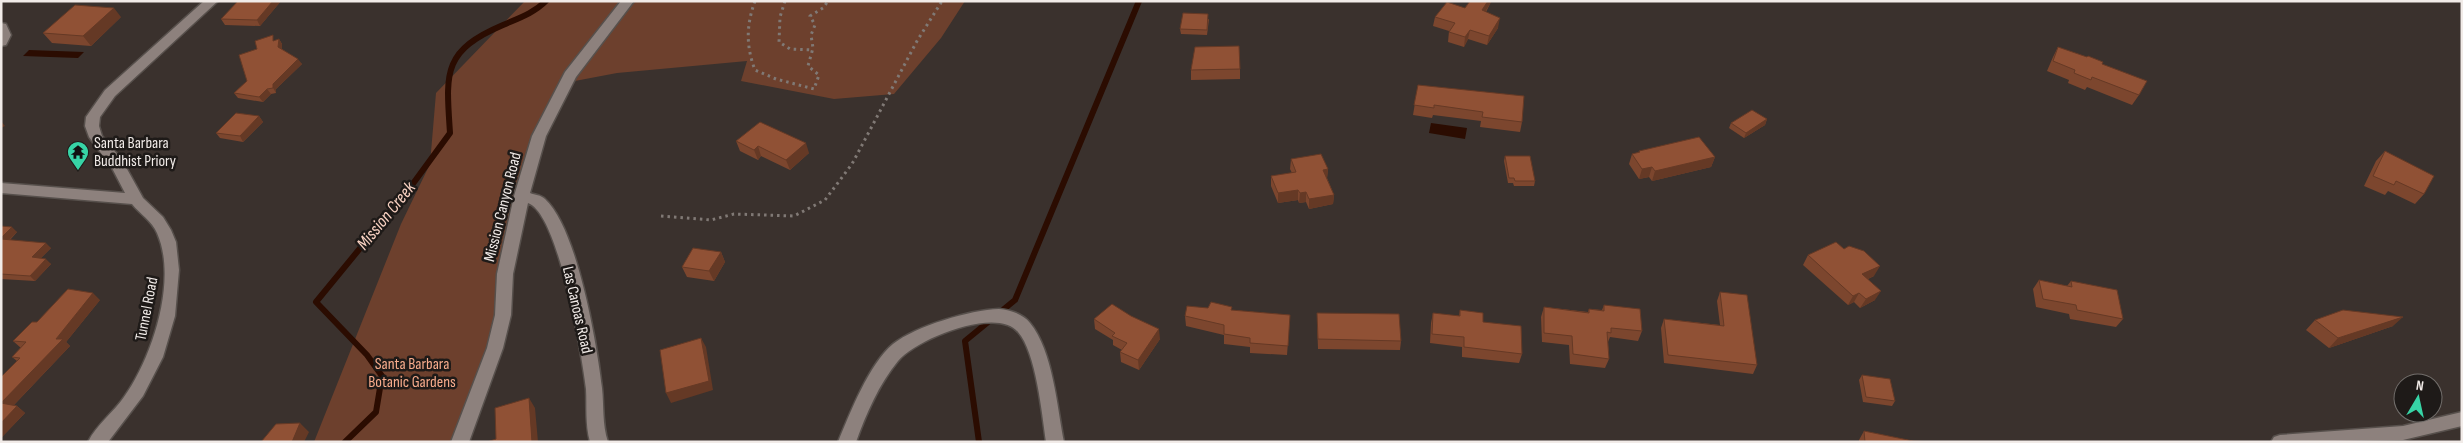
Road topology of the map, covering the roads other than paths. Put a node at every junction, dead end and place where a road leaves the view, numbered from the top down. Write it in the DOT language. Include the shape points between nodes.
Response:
graph roads {
  1 [pos="212,1"];
  2 [pos="628,1"];
  3 [pos="1,27"];
  4 [pos="1,42"];
  5 [pos="1,188"];
  6 [pos="522,196"];
  7 [pos="136,198"];
  8 [pos="2462,419"];
  9 [pos="96,442"];
  10 [pos="460,442"];
  11 [pos="599,442"];
  12 [pos="847,442"];
  13 [pos="1055,442"];
  14 [pos="2280,442"];
  1 -- 7 [label="street, Tunnel Road" via="110,93 97,109 92,125 96,137"];
  2 -- 6 [label="street, Mission Canyon Road" via="576,68 555,103 537,142"];
  3 -- 4 [label="street" via="4,35"];
  5 -- 7 [label="street"];
  6 -- 10 [label="street, Mission Canyon Road" via="505,274 503,315 495,348"];
  6 -- 11 [label="street, Las Canoas Road" via="538,201 554,220 578,298 594,389"];
  7 -- 9 [label="street, Tunnel Road" via="160,223 168,241 172,263 171,295 155,357 129,402"];
  8 -- 14 [label="street" via="2403,433"];
  12 -- 13 [label="street" via="880,375 899,349 960,322 997,315 1014,318 1027,329 1044,383"];
}
